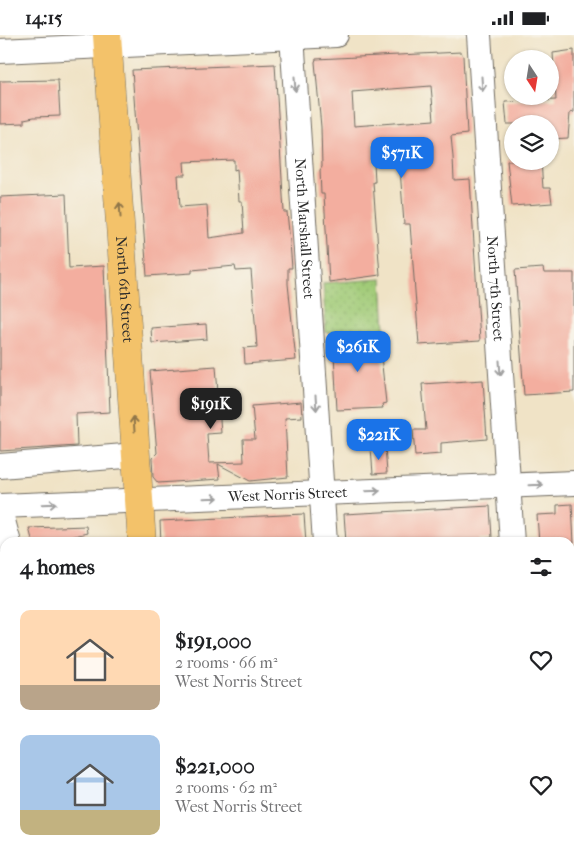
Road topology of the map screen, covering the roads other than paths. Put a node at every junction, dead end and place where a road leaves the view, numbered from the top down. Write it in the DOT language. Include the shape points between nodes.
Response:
graph roads {
  1 [pos="336,35"];
  2 [pos="479,35"];
  3 [pos="292,36"];
  4 [pos="202,38"];
  5 [pos="108,40"];
  6 [pos="0,51"];
  7 [pos="137,455"];
  8 [pos="0,466"];
  9 [pos="574,483"];
  10 [pos="508,486"];
  11 [pos="322,493"];
  12 [pos="140,500"];
  13 [pos="0,506"];
  14 [pos="0,510"];
  15 [pos="7,537"];
  16 [pos="142,537"];
  17 [pos="325,537"];
  18 [pos="512,537"];
  1 -- 3 [label="street"];
  2 -- 10 [label="street, North 7th Street, one-way"];
  3 -- 4 [label="street"];
  3 -- 11 [label="street, North Marshall Street, one-way"];
  4 -- 5 [label="street"];
  5 -- 6 [label="street"];
  7 -- 5 [label="main road, North 6th Street, one-way"];
  7 -- 8 [label="street"];
  7 -- 12 [label="main road, North 6th Street"];
  10 -- 9 [label="street, West Norris Street, one-way"];
  11 -- 10 [label="street, West Norris Street, one-way"];
  10 -- 18 [label="street, North 7th Street"];
  12 -- 11 [label="street, West Norris Street, one-way"];
  11 -- 17 [label="street, North Marshall Street"];
  13 -- 12 [label="street, West Norris Street, one-way"];
  12 -- 16 [label="main road, North 6th Street"];
  14 -- 15 [label="street"];
}
